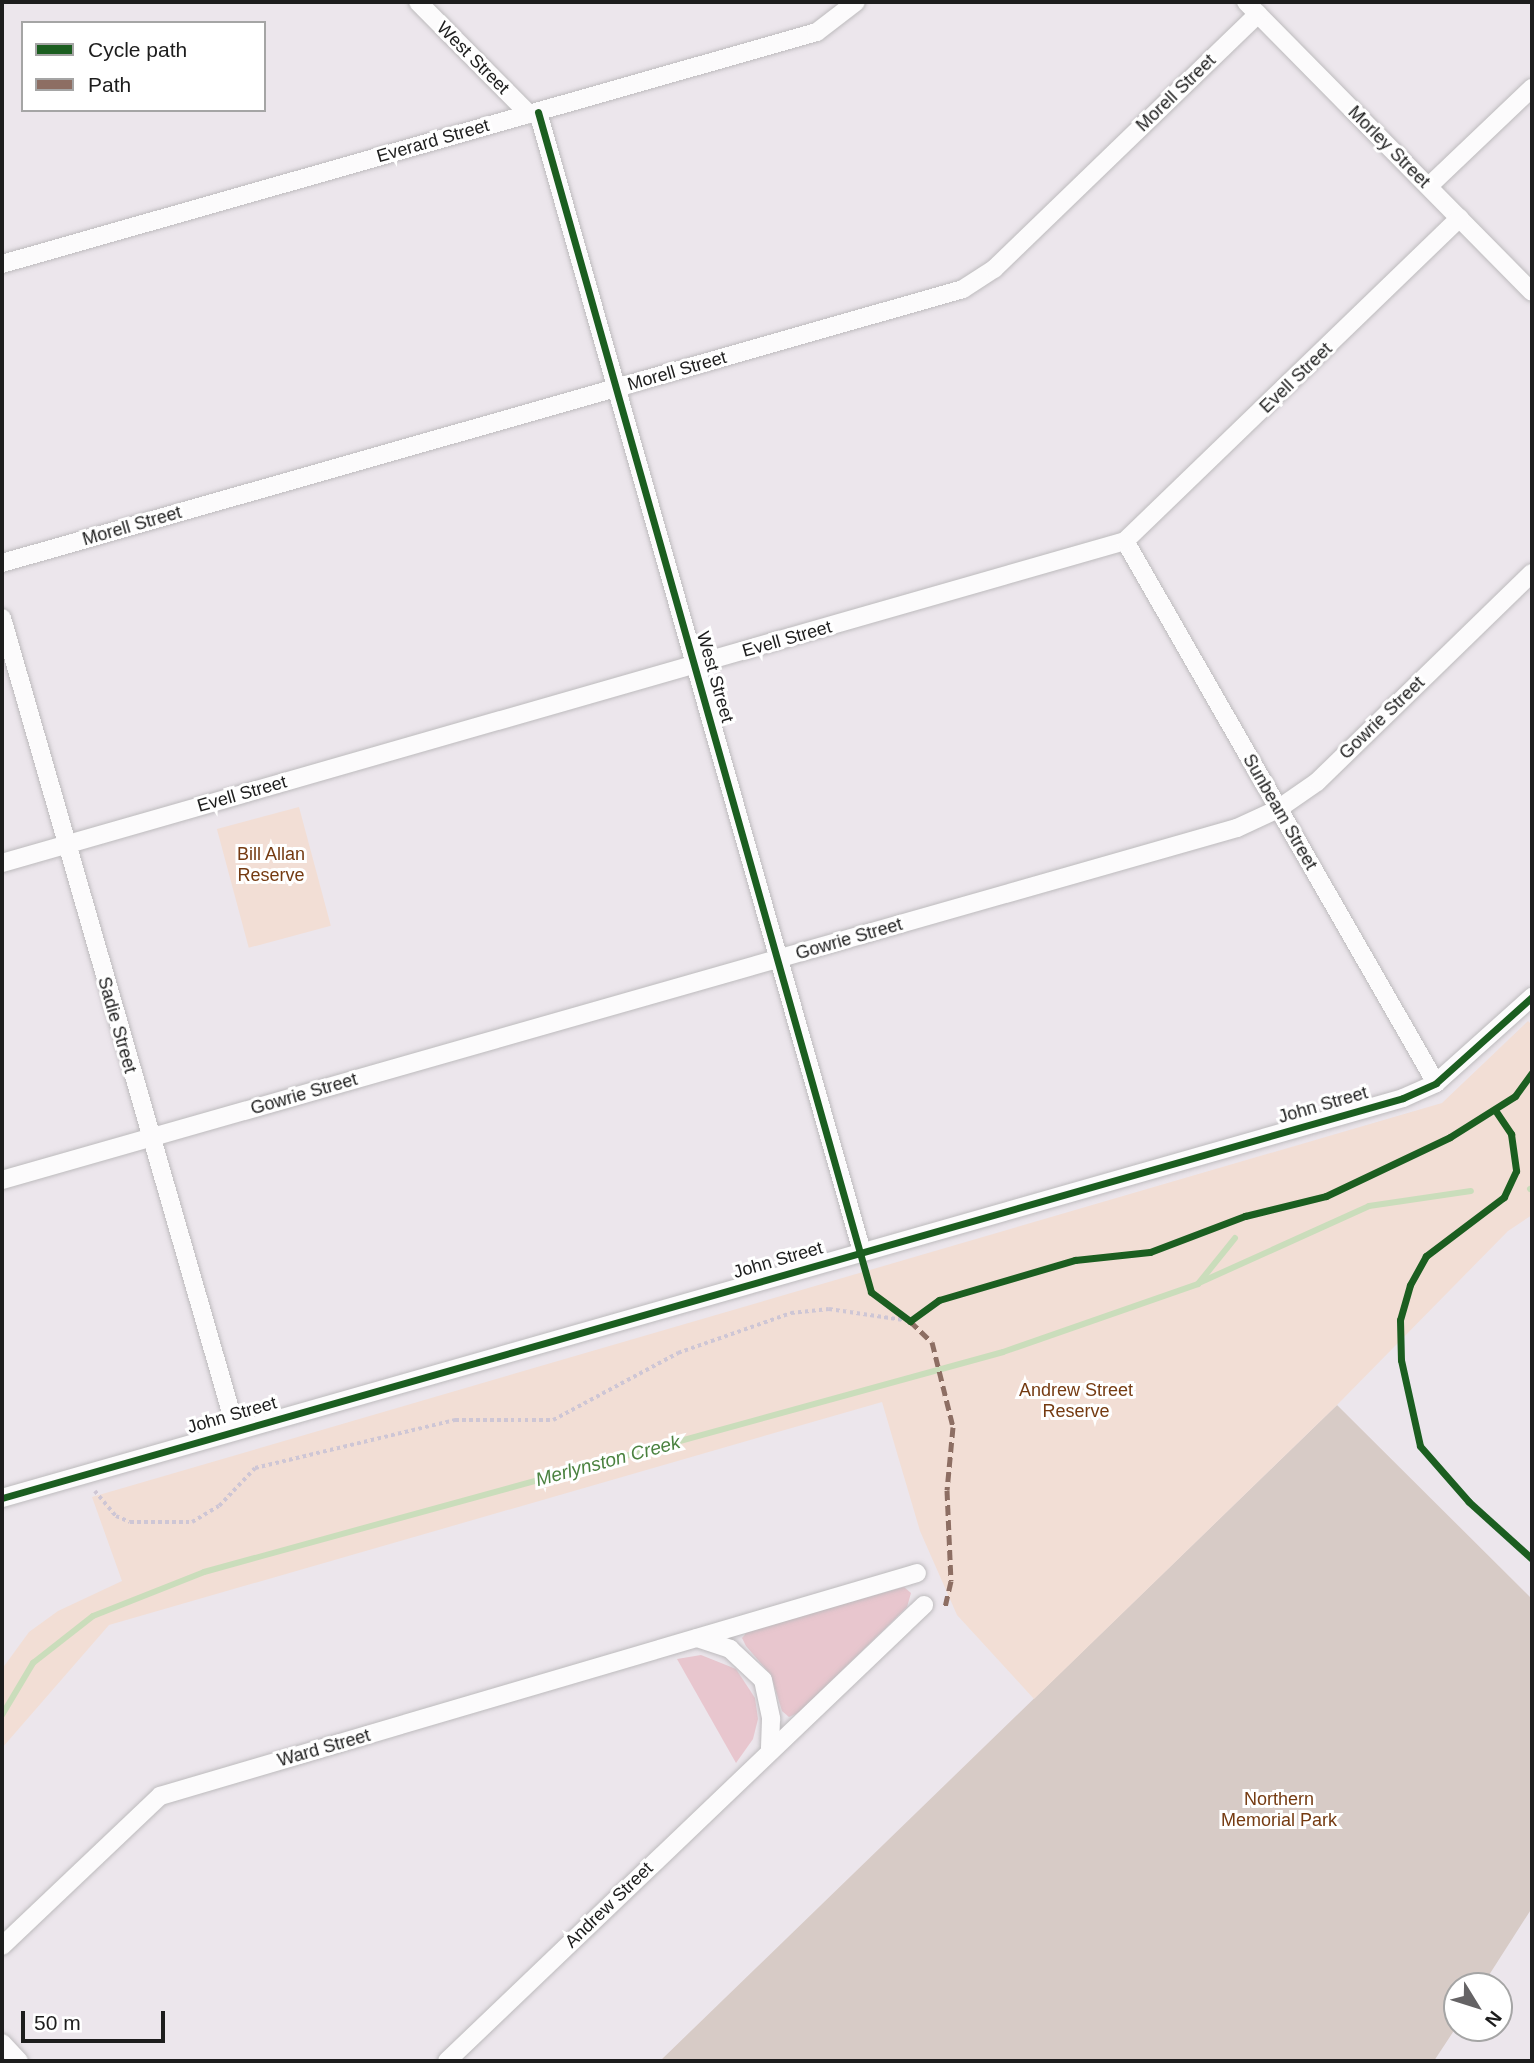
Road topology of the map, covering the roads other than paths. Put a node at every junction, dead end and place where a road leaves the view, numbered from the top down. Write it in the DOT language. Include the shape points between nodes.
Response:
graph roads {
  1 [pos="856,2"];
  2 [pos="430,6"];
  3 [pos="1252,8"];
  4 [pos="1532,88"];
  5 [pos="533,113"];
  6 [pos="1429,186"];
  7 [pos="1460,218"];
  8 [pos="2,264"];
  9 [pos="1532,292"];
  10 [pos="617,388"];
  11 [pos="1125,541"];
  12 [pos="2,563"];
  13 [pos="1532,573"];
  14 [pos="2,618"];
  15 [pos="696,666"];
  16 [pos="1278,809"];
  17 [pos="66,844"];
  18 [pos="2,863"];
  19 [pos="779,959"];
  20 [pos="1532,997"];
  21 [pos="1436,1083"];
  22 [pos="150,1138"];
  23 [pos="2,1180"];
  24 [pos="862,1251"];
  25 [pos="236,1430"];
  26 [pos="2,1497"];
  27 [pos="917,1573"];
  28 [pos="924,1605"];
  29 [pos="698,1638"];
  30 [pos="771,1748"];
  31 [pos="2,1946"];
  32 [pos="2,2043"];
  33 [pos="19,2061"];
  34 [pos="447,2061"];
  1 -- 5 [label="street, Everard Street" via="817,32"];
  2 -- 5 [label="street, West Street"];
  3 -- 6 [label="street, Morley Street"];
  3 -- 10 [label="street, Morell Street" via="977,283"];
  4 -- 6 [label="street"];
  5 -- 8 [label="street, Everard Street"];
  5 -- 10 [label="street, West Street"];
  6 -- 7 [label="street, Morley Street"];
  7 -- 9 [label="street, Morley Street"];
  7 -- 11 [label="street, Evell Street"];
  10 -- 12 [label="street, Morell Street"];
  10 -- 15 [label="street, West Street"];
  11 -- 15 [label="street, Evell Street"];
  11 -- 16 [label="street, Sunbeam Street"];
  13 -- 16 [label="street, Gowrie Street" via="1317,782"];
  14 -- 17 [label="street, Sadie Street"];
  15 -- 17 [label="street, Evell Street"];
  15 -- 19 [label="street, West Street"];
  16 -- 19 [label="street, Gowrie Street" via="1237,828"];
  16 -- 21 [label="street, Sunbeam Street"];
  17 -- 18 [label="street, Evell Street"];
  17 -- 22 [label="street, Sadie Street"];
  19 -- 22 [label="street, Gowrie Street"];
  19 -- 24 [label="street, West Street"];
  20 -- 21 [label="street, John Street"];
  21 -- 24 [label="street, John Street" via="1364,1109"];
  22 -- 23 [label="street, Gowrie Street"];
  22 -- 25 [label="street, Sadie Street"];
  24 -- 25 [label="street, John Street"];
  25 -- 26 [label="street, John Street"];
  27 -- 29 [label="street, Ward Street"];
  28 -- 30 [label="street, Andrew Street"];
  29 -- 30 [label="street" via="730,1649 762,1680 771,1719"];
  29 -- 31 [label="street, Ward Street" via="160,1796"];
  30 -- 34 [label="street, Andrew Street"];
  32 -- 33 [label="street"];
}
